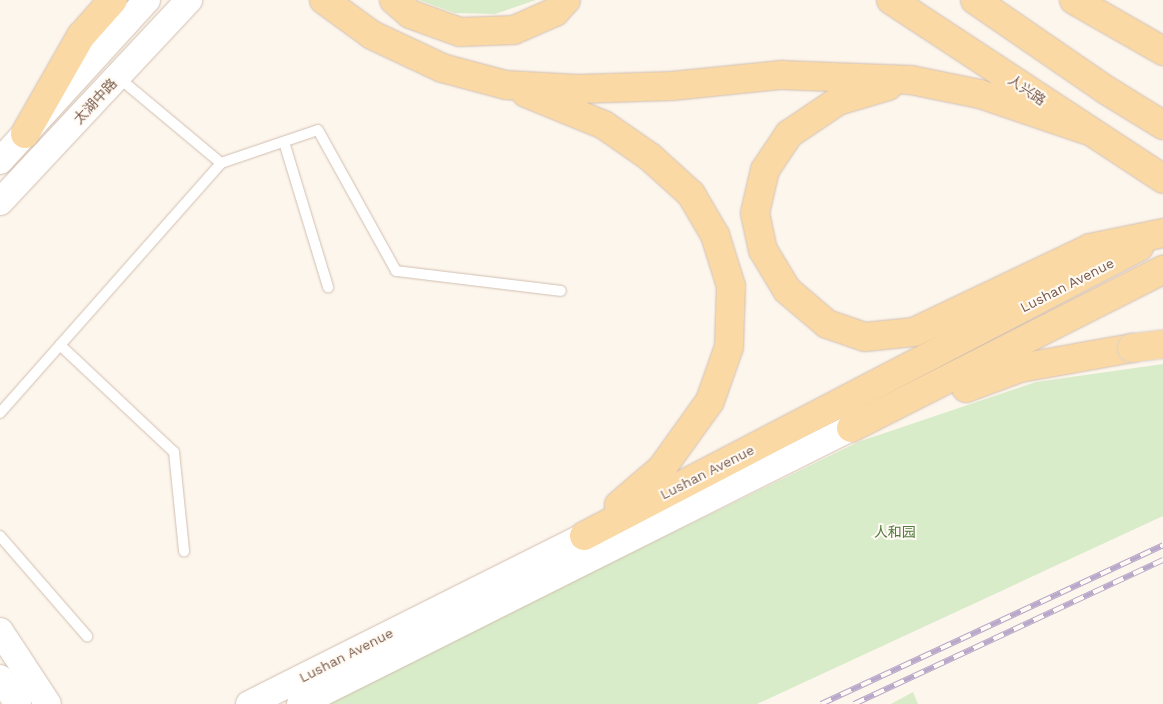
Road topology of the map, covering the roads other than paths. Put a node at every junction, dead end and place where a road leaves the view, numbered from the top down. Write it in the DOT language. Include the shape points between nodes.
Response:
graph roads {
  1 [pos="113,0"];
  2 [pos="147,0"];
  3 [pos="189,0"];
  4 [pos="324,0"];
  5 [pos="394,0"];
  6 [pos="566,0"];
  7 [pos="891,0"];
  8 [pos="974,0"];
  9 [pos="1074,0"];
  10 [pos="1163,52"];
  11 [pos="118,76"];
  12 [pos="911,80"];
  13 [pos="506,85"];
  14 [pos="1163,125"];
  15 [pos="1086,130"];
  16 [pos="25,134"];
  17 [pos="284,142"];
  18 [pos="0,161"];
  19 [pos="221,163"];
  20 [pos="1163,180"];
  21 [pos="0,202"];
  22 [pos="1163,234"];
  23 [pos="1163,270"];
  24 [pos="328,287"];
  25 [pos="561,290"];
  26 [pos="1163,344"];
  27 [pos="60,345"];
  28 [pos="0,413"];
  29 [pos="851,428"];
  30 [pos="0,536"];
  31 [pos="584,536"];
  32 [pos="184,551"];
  33 [pos="0,631"];
  34 [pos="87,636"];
  35 [pos="0,678"];
  36 [pos="18,704"];
  37 [pos="48,704"];
  38 [pos="249,704"];
  39 [pos="300,704"];
  1 -- 16 [label="main road" via="81,36"];
  2 -- 16 [label="main road"];
  3 -- 11 [label="main road, 太湖中路"];
  4 -- 13 [label="main road" via="372,35 442,68"];
  5 -- 6 [label="main road" via="410,14 460,32 514,30 555,12"];
  7 -- 15 [label="main road, 人兴路"];
  8 -- 14 [label="main road"];
  9 -- 10 [label="main road"];
  11 -- 19 [label="lane"];
  11 -- 21 [label="main road, 太湖中路"];
  12 -- 13 [label="main road" via="781,74 672,86 578,89"];
  12 -- 15 [label="main road" via="980,94"];
  12 -- 22 [label="main road" via="838,101 789,134 764,170 755,213 763,250 787,290 827,324 865,337 914,332 1090,248"];
  13 -- 31 [label="main road" via="604,125 650,157 690,194 715,234 731,286 729,347 710,401 662,468"];
  15 -- 20 [label="main road, 人兴路"];
  16 -- 18 [label="main road"];
  17 -- 19 [label="lane"];
  17 -- 24 [label="lane"];
  17 -- 25 [label="lane" via="318,130 396,271"];
  19 -- 27 [label="lane"];
  22 -- 31 [label="main road, Lushan Avenue"];
  23 -- 29 [label="main road, Lushan Avenue"];
  26 -- 29 [label="main road, bridge" via="1020,368"];
  27 -- 28 [label="lane"];
  27 -- 32 [label="lane" via="174,452"];
  29 -- 39 [label="main road, Lushan Avenue"];
  30 -- 34 [label="lane"];
  31 -- 38 [label="main road, Lushan Avenue"];
  33 -- 37 [label="main road"];
  35 -- 36 [label="main road"];
}
